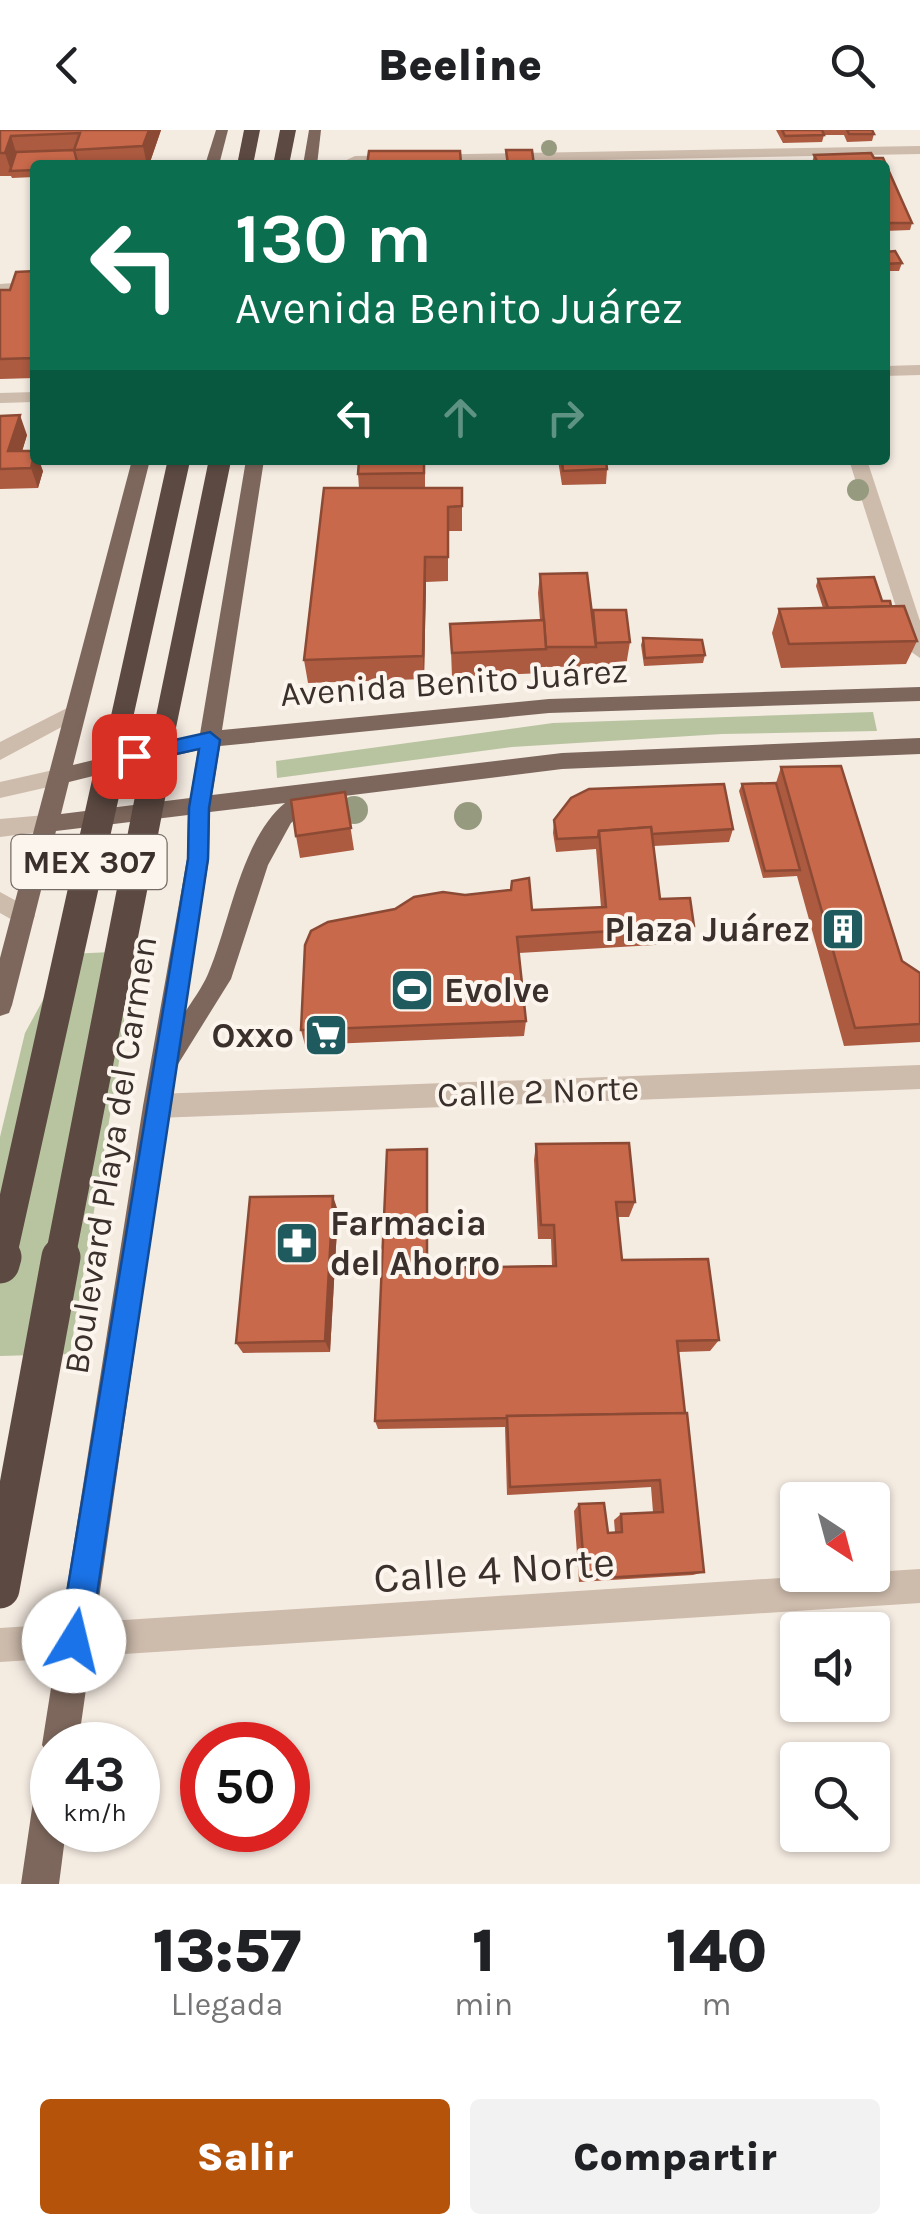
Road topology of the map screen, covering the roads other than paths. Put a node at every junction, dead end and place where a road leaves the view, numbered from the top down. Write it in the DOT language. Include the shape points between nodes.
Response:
graph roads {
  1 [pos="222,130"];
  2 [pos="252,130"];
  3 [pos="288,130"];
  4 [pos="316,130"];
  5 [pos="920,150"];
  6 [pos="763,153"];
  7 [pos="213,160"];
  8 [pos="246,160"];
  9 [pos="281,160"];
  10 [pos="311,160"];
  11 [pos="355,160"];
  12 [pos="0,289"];
  13 [pos="7,310"];
  14 [pos="920,370"];
  15 [pos="890,371"];
  16 [pos="30,397"];
  17 [pos="0,398"];
  18 [pos="140,465"];
  19 [pos="178,465"];
  20 [pos="219,465"];
  21 [pos="254,465"];
  22 [pos="860,465"];
  23 [pos="920,650"];
  24 [pos="920,694"];
  25 [pos="77,710"];
  26 [pos="210,740"];
  27 [pos="920,746"];
  28 [pos="0,752"];
  29 [pos="58,777"];
  30 [pos="0,790"];
  31 [pos="316,790"];
  32 [pos="199,808"];
  33 [pos="46,824"];
  34 [pos="0,828"];
  35 [pos="0,901"];
  36 [pos="23,916"];
  37 [pos="0,1005"];
  38 [pos="162,1072"];
  39 [pos="920,1077"];
  40 [pos="156,1106"];
  41 [pos="0,1264"];
  42 [pos="920,1586"];
  43 [pos="0,1589"];
  44 [pos="74,1641"];
  45 [pos="0,1645"];
  46 [pos="63,1722"];
  47 [pos="44,1852"];
  48 [pos="40,1884"];
  1 -- 7 [label="main road"];
  2 -- 8 [label="highway"];
  3 -- 9 [label="highway"];
  4 -- 10 [label="main road"];
  5 -- 6 [label="street"];
  6 -- 11 [label="street"];
  12 -- 13 [label="street" via="14,286"];
  14 -- 15 [label="street"];
  16 -- 17 [label="street"];
  18 -- 25 [label="main road"];
  19 -- 41 [label="highway, MEX 307, bridge"];
  20 -- 43 [label="highway, MEX 307, bridge" via="103,1026"];
  21 -- 26 [label="main road, Boulevard Playa del Carmen"];
  22 -- 23 [label="street"];
  24 -- 26 [label="main road, Avenida Benito Juárez" via="549,706"];
  25 -- 28 [label="street"];
  25 -- 29 [label="main road"];
  26 -- 29 [label="main road, Avenida Benito Juárez"];
  26 -- 32 [label="main road, Boulevard Playa del Carmen"];
  27 -- 31 [label="main road" via="562,761"];
  29 -- 30 [label="street, Avenida Benito Juárez"];
  29 -- 33 [label="main road"];
  31 -- 32 [label="main road"];
  31 -- 38 [label="main road" via="283,817 258,865 219,978"];
  32 -- 33 [label="main road"];
  32 -- 38 [label="main road, Boulevard Playa del Carmen" via="198,859"];
  33 -- 34 [label="street"];
  33 -- 36 [label="main road"];
  35 -- 36 [label="street"];
  36 -- 37 [label="main road"];
  38 -- 40 [label="main road, Boulevard Playa del Carmen"];
  39 -- 40 [label="street, Calle 2 Norte"];
  40 -- 44 [label="main road, Boulevard Playa del Carmen"];
  42 -- 44 [label="street, Calle 4 Norte"];
  44 -- 45 [label="street"];
  44 -- 46 [label="main road, Boulevard Playa del Carmen"];
  47 -- 48 [label="main road"];
}
